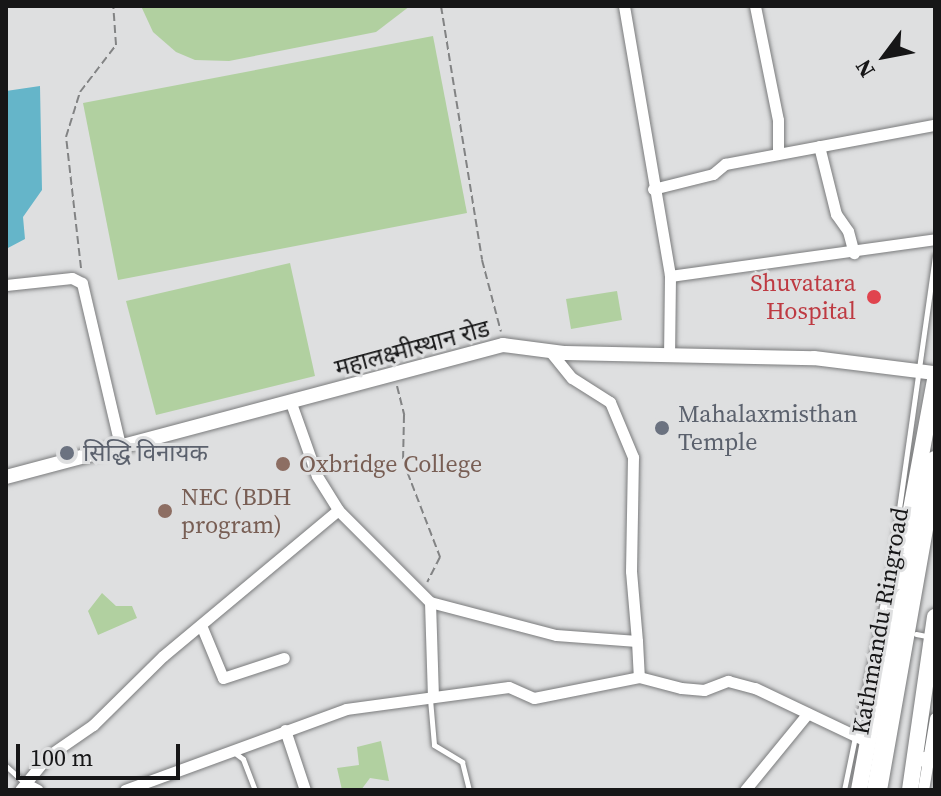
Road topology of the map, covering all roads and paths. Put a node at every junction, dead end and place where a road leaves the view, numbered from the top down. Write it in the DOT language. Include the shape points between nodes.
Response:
graph roads {
  1 [pos="113,6"];
  2 [pos="441,6"];
  3 [pos="624,6"];
  4 [pos="755,6"];
  5 [pos="933,125"];
  6 [pos="819,146"];
  7 [pos="778,153"];
  8 [pos="653,189"];
  9 [pos="935,239"];
  10 [pos="854,253"];
  11 [pos="935,255"];
  12 [pos="670,276"];
  13 [pos="82,283"];
  14 [pos="6,285"];
  15 [pos="503,345"];
  16 [pos="545,349"];
  17 [pos="669,354"];
  18 [pos="917,369"];
  19 [pos="398,373"];
  20 [pos="935,376"];
  21 [pos="291,403"];
  22 [pos="120,445"];
  23 [pos="935,461"];
  24 [pos="6,477"];
  25 [pos="338,510"];
  26 [pos="935,533"];
  27 [pos="426,597"];
  28 [pos="935,617"];
  29 [pos="201,625"];
  30 [pos="924,636"];
  31 [pos="637,641"];
  32 [pos="284,658"];
  33 [pos="639,677"];
  34 [pos="885,697"];
  35 [pos="432,698"];
  36 [pos="808,713"];
  37 [pos="935,718"];
  38 [pos="285,730"];
  39 [pos="861,739"];
  40 [pos="235,753"];
  41 [pos="927,759"];
  42 [pos="6,766"];
  43 [pos="28,788"];
  44 [pos="864,788"];
  45 [pos="125,790"];
  46 [pos="255,790"];
  47 [pos="305,790"];
  48 [pos="469,790"];
  49 [pos="745,790"];
  50 [pos="844,790"];
  51 [pos="889,790"];
  52 [pos="910,790"];
  53 [pos="923,790"];
  1 -- 13 [label="path" via="116,45 80,92 66,137"];
  2 -- 15 [label="path" via="482,260"];
  3 -- 8 [label="street"];
  4 -- 7 [label="street" via="778,120"];
  5 -- 6 [label="street"];
  6 -- 7 [label="street"];
  6 -- 10 [label="street" via="836,214"];
  7 -- 8 [label="street" via="725,164 713,174"];
  8 -- 12 [label="street"];
  9 -- 10 [label="street"];
  10 -- 12 [label="street" via="810,254"];
  11 -- 18 [label="lane"];
  12 -- 17 [label="street"];
  13 -- 14 [label="street" via="72,278"];
  13 -- 22 [label="street"];
  15 -- 16 [label="street, महालक्ष्मीस्थान रोड"];
  15 -- 19 [label="street, महालक्ष्मीस्थान रोड"];
  16 -- 17 [label="street, महालक्ष्मीस्थान रोड"];
  16 -- 31 [label="street" via="572,378 610,402 633,457 631,571"];
  17 -- 18 [label="street, महालक्ष्मीस्थान रोड" via="814,358"];
  18 -- 20 [label="street, महालक्ष्मीस्थान रोड"];
  18 -- 39 [label="lane"];
  19 -- 21 [label="street, महालक्ष्मीस्थान रोड"];
  19 -- 27 [label="path" via="403,461 440,557"];
  20 -- 34 [label="main road"];
  21 -- 22 [label="street, महालक्ष्मीस्थान रोड"];
  21 -- 25 [label="street" via="317,476"];
  22 -- 24 [label="street, महालक्ष्मीस्थान रोड"];
  23 -- 34 [label="highway, Kathmandu Ringroad"];
  25 -- 27 [label="street"];
  25 -- 29 [label="street"];
  26 -- 30 [label="highway, Kathmandu Ringroad"];
  27 -- 31 [label="street" via="556,635"];
  27 -- 35 [label="street"];
  28 -- 30 [label="main road"];
  29 -- 32 [label="street" via="223,678"];
  29 -- 43 [label="street" via="93,725 48,756"];
  30 -- 41 [label="main road"];
  30 -- 51 [label="highway, Kathmandu Ringroad"];
  31 -- 33 [label="street"];
  33 -- 35 [label="street" via="534,698 509,687"];
  33 -- 36 [label="street" via="704,690 728,681"];
  34 -- 39 [label="main road"];
  34 -- 44 [label="highway, Kathmandu Ringroad"];
  35 -- 38 [label="street" via="387,699"];
  35 -- 48 [label="lane" via="434,745 462,762"];
  36 -- 39 [label="street"];
  36 -- 49 [label="street"];
  37 -- 41 [label="street"];
  38 -- 40 [label="street"];
  38 -- 47 [label="street"];
  39 -- 44 [label="main road"];
  39 -- 50 [label="lane"];
  40 -- 45 [label="street"];
  40 -- 46 [label="lane" via="243,759"];
  41 -- 52 [label="main road"];
  41 -- 53 [label="street"];
  42 -- 43 [label="lane"];
}
